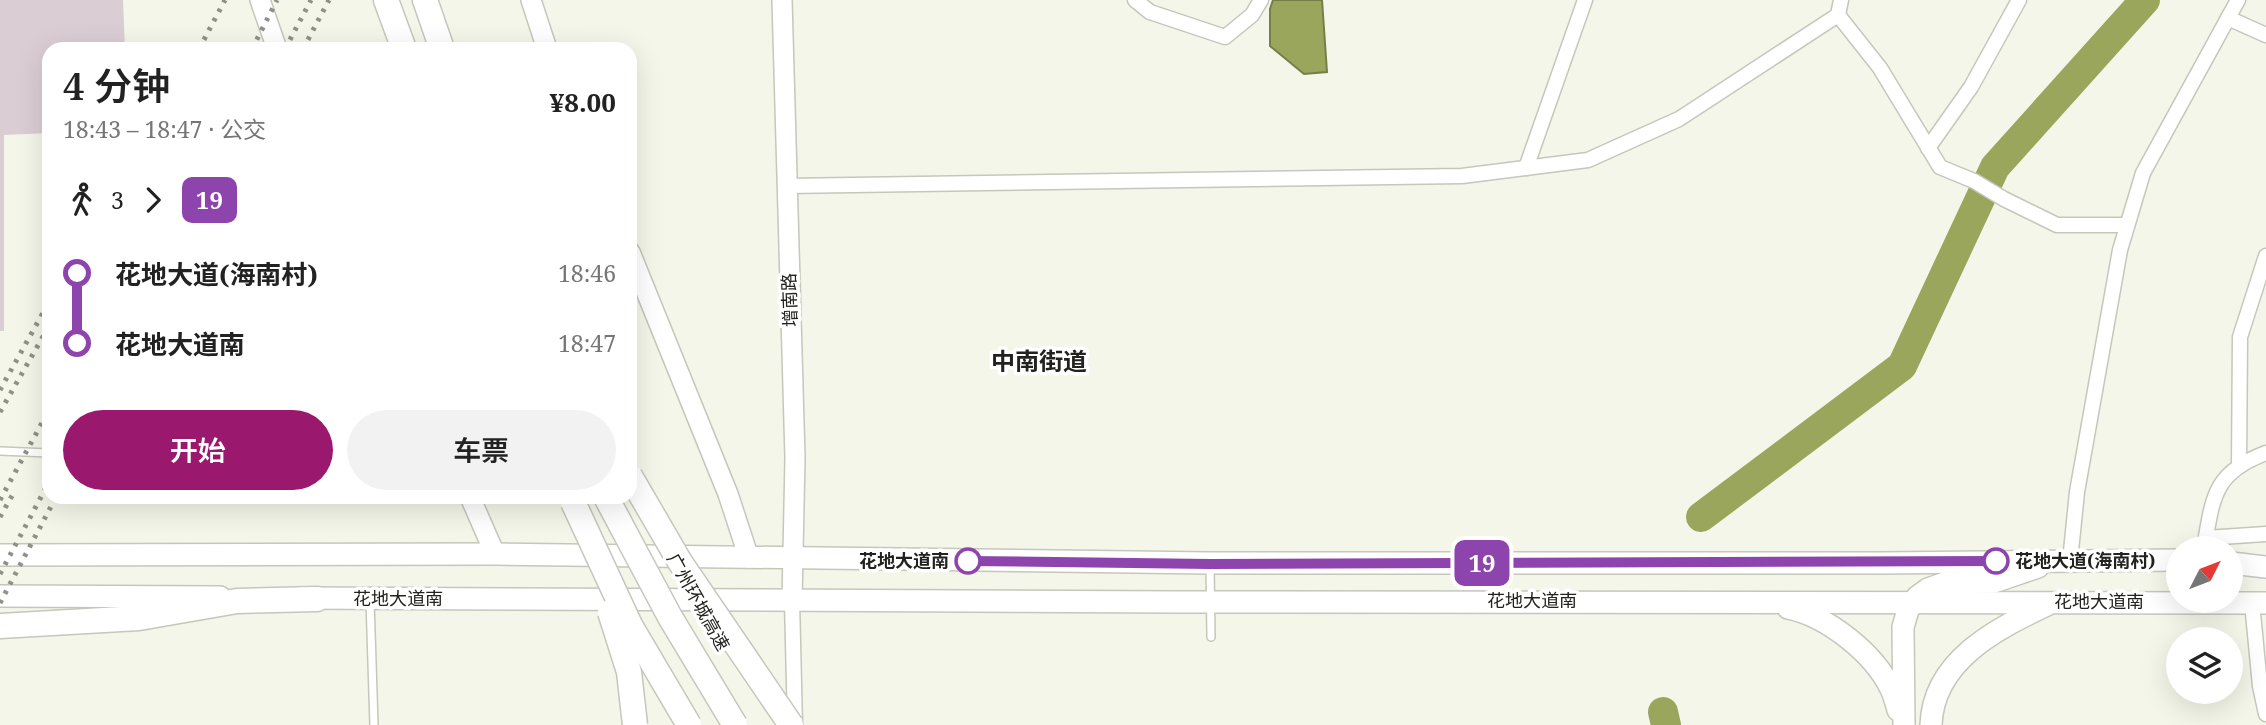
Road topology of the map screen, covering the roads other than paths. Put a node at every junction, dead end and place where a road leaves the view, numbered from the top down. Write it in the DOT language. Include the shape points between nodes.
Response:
graph roads {
  1 [pos="260,0"];
  2 [pos="386,0"];
  3 [pos="425,0"];
  4 [pos="531,0"];
  5 [pos="782,0"];
  6 [pos="1135,0"];
  7 [pos="1261,0"];
  8 [pos="1585,0"];
  9 [pos="2019,0"];
  10 [pos="2238,0"];
  11 [pos="1840,7"];
  12 [pos="2228,18"];
  13 [pos="2266,34"];
  14 [pos="275,42"];
  15 [pos="401,42"];
  16 [pos="440,42"];
  17 [pos="545,42"];
  18 [pos="1928,148"];
  19 [pos="1526,168"];
  20 [pos="786,186"];
  21 [pos="2127,225"];
  22 [pos="2266,256"];
  23 [pos="637,269"];
  24 [pos="0,451"];
  25 [pos="42,453"];
  26 [pos="2266,453"];
  27 [pos="2239,466"];
  28 [pos="637,488"];
  29 [pos="637,489"];
  30 [pos="473,504"];
  31 [pos="574,504"];
  32 [pos="574,504"];
  33 [pos="610,504"];
  34 [pos="2266,534"];
  35 [pos="2206,536"];
  36 [pos="2244,537"];
  37 [pos="495,554"];
  38 [pos="0,555"];
  39 [pos="749,558"];
  40 [pos="794,559"];
  41 [pos="2166,560"];
  42 [pos="2063,561"];
  43 [pos="1210,564"];
  44 [pos="2244,565"];
  45 [pos="2266,568"];
  46 [pos="0,596"];
  47 [pos="317,599"];
  48 [pos="370,599"];
  49 [pos="792,601"];
  50 [pos="1211,602"];
  51 [pos="1759,602"];
  52 [pos="2054,602"];
  53 [pos="1913,603"];
  54 [pos="2261,605"];
  55 [pos="0,626"];
  56 [pos="1211,637"];
  57 [pos="2266,715"];
  58 [pos="374,725"];
  59 [pos="635,725"];
  60 [pos="689,725"];
  61 [pos="735,725"];
  62 [pos="771,725"];
  63 [pos="793,725"];
  64 [pos="1902,725"];
  65 [pos="1931,725"];
  1 -- 14 [label="street"];
  2 -- 15 [label="highway"];
  3 -- 16 [label="highway"];
  4 -- 17 [label="street"];
  5 -- 20 [label="street, 增南路"];
  6 -- 7 [label="street" via="1150,12 1225,37 1252,15"];
  8 -- 19 [label="street"];
  9 -- 18 [label="street" via="1971,87"];
  10 -- 12 [label="street"];
  11 -- 18 [label="street"];
  11 -- 19 [label="street" via="1679,119 1588,160"];
  12 -- 13 [label="street"];
  12 -- 21 [label="street" via="2143,173"];
  18 -- 21 [label="street" via="1940,167 2057,225"];
  19 -- 20 [label="street" via="1462,176"];
  20 -- 40 [label="street, 增南路"];
  21 -- 42 [label="street"];
  22 -- 27 [label="street" via="2240,337"];
  23 -- 39 [label="street" via="728,494"];
  24 -- 25 [label="lane"];
  26 -- 27 [label="street"];
  27 -- 35 [label="street" via="2215,492"];
  28 -- 63 [label="highway, bridge" via="687,573"];
  29 -- 62 [label="highway, 广州环城高速, bridge"];
  30 -- 37 [label="street"];
  31 -- 59 [label="highway, bridge" via="627,662"];
  32 -- 60 [label="highway, bridge" via="631,625"];
  33 -- 61 [label="highway, 广州环城高速, bridge"];
  34 -- 36 [label="street"];
  37 -- 38 [label="main road"];
  37 -- 39 [label="main road"];
  39 -- 40 [label="main road"];
  40 -- 43 [label="main road"];
  40 -- 49 [label="street, 增南路"];
  41 -- 42 [label="main road"];
  42 -- 43 [label="main road"];
  42 -- 52 [label="main road" via="2038,577 2042,590"];
  42 -- 53 [label="main road" via="1994,582 1945,583 1927,589"];
  43 -- 50 [label="lane"];
  44 -- 45 [label="main road"];
  46 -- 47 [label="main road, 花地大道南"];
  47 -- 48 [label="main road, 花地大道南"];
  47 -- 55 [label="highway" via="237,601 139,618"];
  48 -- 49 [label="main road, 花地大道南"];
  48 -- 58 [label="lane"];
  49 -- 50 [label="main road, 花地大道南"];
  49 -- 63 [label="street"];
  50 -- 51 [label="main road, 花地大道南"];
  50 -- 56 [label="lane"];
  51 -- 53 [label="main road, 花地大道南"];
  51 -- 64 [label="main road" via="1799,611 1843,633 1882,673"];
  52 -- 53 [label="main road, 花地大道南"];
  52 -- 54 [label="main road, 花地大道南"];
  52 -- 65 [label="main road" via="1991,634 1955,664 1939,688"];
  53 -- 64 [label="main road" via="1903,627"];
  54 -- 57 [label="street" via="2260,686"];
}
